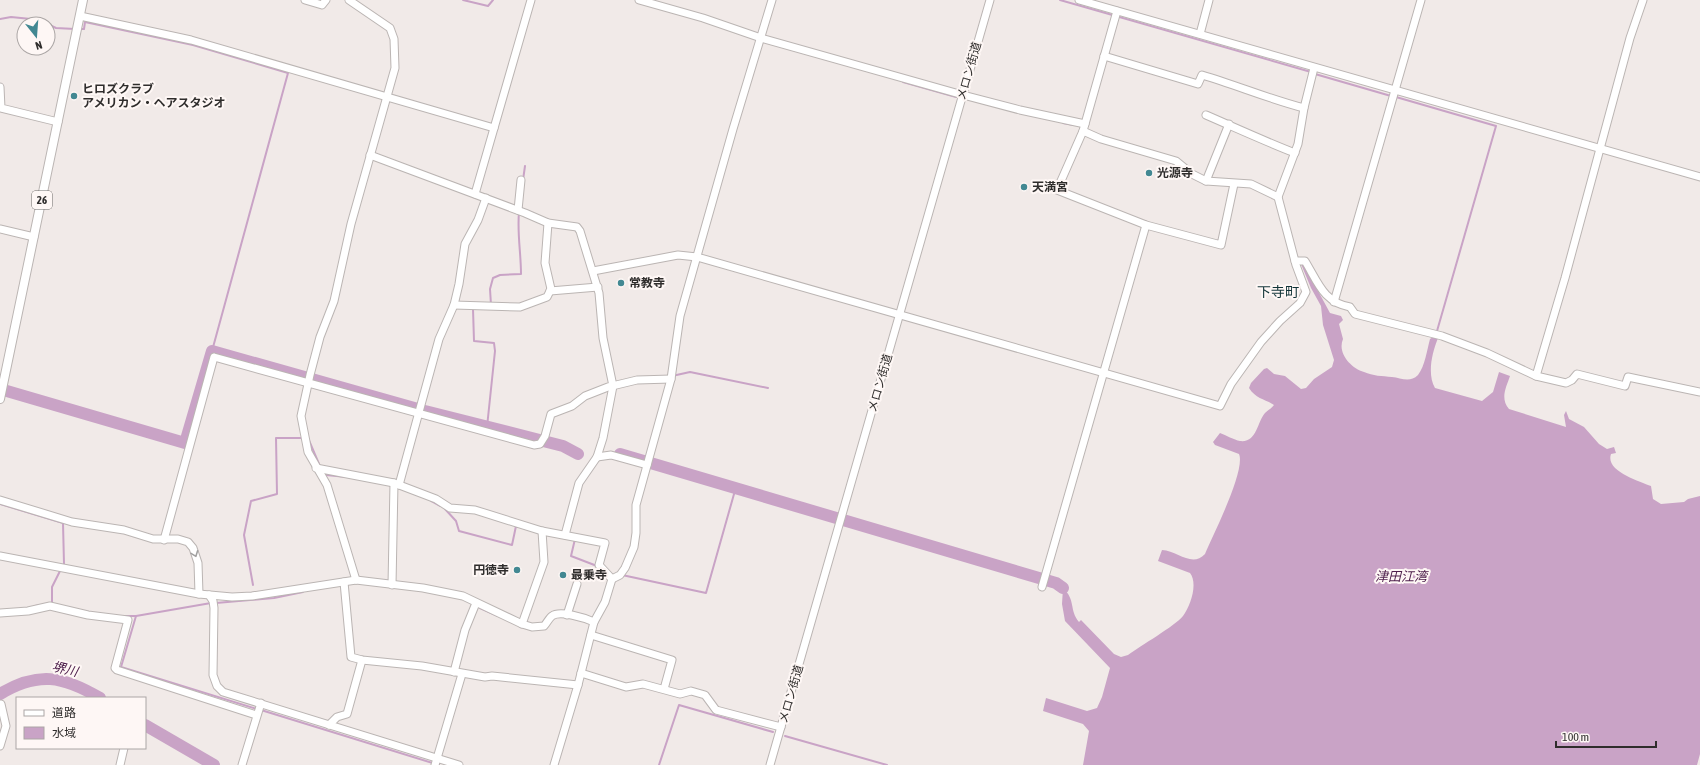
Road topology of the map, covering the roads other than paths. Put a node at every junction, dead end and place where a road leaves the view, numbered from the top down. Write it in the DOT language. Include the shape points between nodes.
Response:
graph roads {
  1 [pos="83,0"];
  2 [pos="305,0"];
  3 [pos="326,0"];
  4 [pos="349,0"];
  5 [pos="531,0"];
  6 [pos="639,0"];
  7 [pos="772,0"];
  8 [pos="990,0"];
  9 [pos="1079,0"];
  10 [pos="1209,0"];
  11 [pos="1421,0"];
  12 [pos="1642,0"];
  13 [pos="1116,15"];
  14 [pos="80,16"];
  15 [pos="1200,34"];
  16 [pos="761,38"];
  17 [pos="1104,56"];
  18 [pos="1313,72"];
  19 [pos="0,87"];
  20 [pos="1393,94"];
  21 [pos="962,95"];
  22 [pos="387,97"];
  23 [pos="0,108"];
  24 [pos="1304,108"];
  25 [pos="1206,115"];
  26 [pos="58,122"];
  27 [pos="1229,124"];
  28 [pos="494,128"];
  29 [pos="1084,128"];
  30 [pos="1600,149"];
  31 [pos="1295,153"];
  32 [pos="370,155"];
  33 [pos="1700,177"];
  34 [pos="521,180"];
  35 [pos="1206,181"];
  36 [pos="1234,184"];
  37 [pos="475,194"];
  38 [pos="1278,197"];
  39 [pos="486,198"];
  40 [pos="518,210"];
  41 [pos="548,223"];
  42 [pos="1146,225"];
  43 [pos="0,229"];
  44 [pos="34,237"];
  45 [pos="697,257"];
  46 [pos="1295,261"];
  47 [pos="593,271"];
  48 [pos="598,288"];
  49 [pos="550,291"];
  50 [pos="1334,302"];
  51 [pos="454,305"];
  52 [pos="899,315"];
  53 [pos="1102,374"];
  54 [pos="1536,376"];
  55 [pos="671,379"];
  56 [pos="308,380"];
  57 [pos="612,386"];
  58 [pos="1700,392"];
  59 [pos="0,399"];
  60 [pos="419,410"];
  61 [pos="597,456"];
  62 [pos="647,462"];
  63 [pos="316,468"];
  64 [pos="396,484"];
  65 [pos="0,500"];
  66 [pos="542,531"];
  67 [pos="565,535"];
  68 [pos="164,540"];
  69 [pos="0,556"];
  70 [pos="612,579"];
  71 [pos="356,580"];
  72 [pos="344,582"];
  73 [pos="577,584"];
  74 [pos="392,585"];
  75 [pos="1042,587"];
  76 [pos="199,594"];
  77 [pos="209,595"];
  78 [pos="476,603"];
  79 [pos="0,613"];
  80 [pos="567,615"];
  81 [pos="594,622"];
  82 [pos="522,624"];
  83 [pos="590,635"];
  84 [pos="362,660"];
  85 [pos="454,672"];
  86 [pos="581,673"];
  87 [pos="462,674"];
  88 [pos="578,685"];
  89 [pos="664,689"];
  90 [pos="1,704"];
  91 [pos="258,709"];
  92 [pos="329,725"];
  93 [pos="781,727"];
  94 [pos="0,746"];
  95 [pos="124,749"];
  96 [pos="436,762"];
  97 [pos="120,765"];
  98 [pos="242,765"];
  99 [pos="459,765"];
  100 [pos="554,765"];
  101 [pos="770,765"];
  1 -- 14 [label="main road, 26"];
  2 -- 3 [label="street" via="322,5"];
  4 -- 22 [label="street" via="393,32 395,68"];
  5 -- 28 [label="street"];
  6 -- 16 [label="street"];
  7 -- 16 [label="street"];
  8 -- 21 [label="street, メロン街道"];
  9 -- 13 [label="street"];
  10 -- 15 [label="street"];
  11 -- 20 [label="street"];
  12 -- 30 [label="street"];
  13 -- 15 [label="street"];
  13 -- 17 [label="street"];
  14 -- 22 [label="street" via="191,40"];
  14 -- 26 [label="main road, 26"];
  15 -- 18 [label="street"];
  16 -- 21 [label="street"];
  16 -- 45 [label="street"];
  17 -- 24 [label="street" via="1198,84 1202,74 1272,100"];
  17 -- 29 [label="street"];
  18 -- 20 [label="street"];
  18 -- 24 [label="street"];
  19 -- 23 [label="street"];
  20 -- 30 [label="street"];
  20 -- 50 [label="street"];
  21 -- 29 [label="street"];
  21 -- 52 [label="street, メロン街道"];
  22 -- 28 [label="street"];
  22 -- 32 [label="street"];
  23 -- 26 [label="street"];
  24 -- 31 [label="street"];
  25 -- 27 [label="street"];
  26 -- 44 [label="main road, 26"];
  27 -- 31 [label="street" via="1259,140"];
  27 -- 35 [label="street"];
  28 -- 37 [label="street"];
  29 -- 35 [label="street" via="1101,139 1176,161"];
  29 -- 42 [label="street" via="1058,190"];
  30 -- 33 [label="street"];
  30 -- 54 [label="street"];
  31 -- 38 [label="street"];
  32 -- 37 [label="street"];
  32 -- 56 [label="street" via="334,301"];
  34 -- 40 [label="street"];
  35 -- 36 [label="street"];
  36 -- 38 [label="street" via="1251,184"];
  36 -- 42 [label="street" via="1221,245"];
  37 -- 39 [label="street"];
  38 -- 46 [label="street"];
  39 -- 40 [label="street"];
  39 -- 51 [label="street" via="465,244"];
  40 -- 41 [label="street"];
  41 -- 47 [label="street" via="577,227"];
  41 -- 49 [label="street" via="546,263"];
  42 -- 53 [label="street"];
  43 -- 44 [label="street"];
  44 -- 59 [label="main road, 26"];
  45 -- 47 [label="street" via="678,255"];
  45 -- 52 [label="street"];
  45 -- 55 [label="street" via="680,316"];
  46 -- 50 [label="street" via="1305,262 1325,294"];
  46 -- 53 [label="street" via="1306,292 1304,298 1261,342 1231,384 1220,406"];
  47 -- 48 [label="street"];
  48 -- 49 [label="street"];
  48 -- 57 [label="street" via="603,338"];
  49 -- 51 [label="street" via="546,297 520,307"];
  50 -- 54 [label="street" via="1350,307 1355,314 1442,336"];
  51 -- 60 [label="street" via="439,339"];
  52 -- 53 [label="street"];
  52 -- 93 [label="street, メロン街道"];
  53 -- 75 [label="street"];
  54 -- 58 [label="street" via="1566,383 1577,374 1625,386 1628,377"];
  55 -- 57 [label="street" via="637,380"];
  55 -- 62 [label="street"];
  56 -- 60 [label="street"];
  56 -- 63 [label="street" via="301,416 308,452"];
  56 -- 68 [label="street" via="214,357"];
  57 -- 60 [label="street" via="551,414 545,436 540,444 534,445"];
  57 -- 61 [label="street" via="603,438"];
  60 -- 64 [label="street"];
  61 -- 62 [label="street" via="611,455"];
  61 -- 67 [label="street" via="579,483"];
  62 -- 70 [label="street" via="636,505 634,548 625,568 620,575"];
  63 -- 64 [label="street"];
  63 -- 71 [label="street" via="327,486"];
  64 -- 66 [label="street" via="436,499 450,508 475,510"];
  64 -- 74 [label="street"];
  65 -- 68 [label="street" via="72,522 124,530 145,538"];
  66 -- 67 [label="street"];
  66 -- 82 [label="street" via="544,562"];
  67 -- 70 [label="street" via="605,543 598,565 608,572"];
  68 -- 76 [label="street, one-way" via="178,539 188,542 193,548 198,563"];
  69 -- 76 [label="street"];
  70 -- 81 [label="street"];
  71 -- 72 [label="street"];
  71 -- 74 [label="street"];
  72 -- 77 [label="street" via="269,594 232,597"];
  72 -- 84 [label="street" via="351,657"];
  73 -- 80 [label="street"];
  74 -- 78 [label="street" via="446,592 463,596"];
  76 -- 77 [label="street"];
  77 -- 91 [label="street" via="214,608 213,675 217,686 223,692"];
  78 -- 82 [label="street"];
  78 -- 85 [label="street" via="465,630"];
  79 -- 91 [label="street" via="50,606 88,615 128,620 115,668 117,670"];
  80 -- 81 [label="street"];
  80 -- 82 [label="street" via="556,614 544,626 538,628"];
  81 -- 83 [label="street"];
  83 -- 86 [label="street"];
  83 -- 89 [label="street" via="672,660"];
  84 -- 85 [label="street"];
  84 -- 92 [label="street" via="347,714 337,717"];
  85 -- 87 [label="street"];
  86 -- 88 [label="street"];
  86 -- 89 [label="street" via="626,687 643,684"];
  87 -- 88 [label="street"];
  87 -- 96 [label="street"];
  88 -- 100 [label="street"];
  89 -- 93 [label="street" via="680,694 691,691 705,695 716,710"];
  90 -- 94 [label="street" via="6,726"];
  91 -- 92 [label="street"];
  91 -- 98 [label="street"];
  92 -- 96 [label="street"];
  93 -- 101 [label="street, メロン街道"];
  95 -- 97 [label="street"];
  96 -- 99 [label="street"];
}
